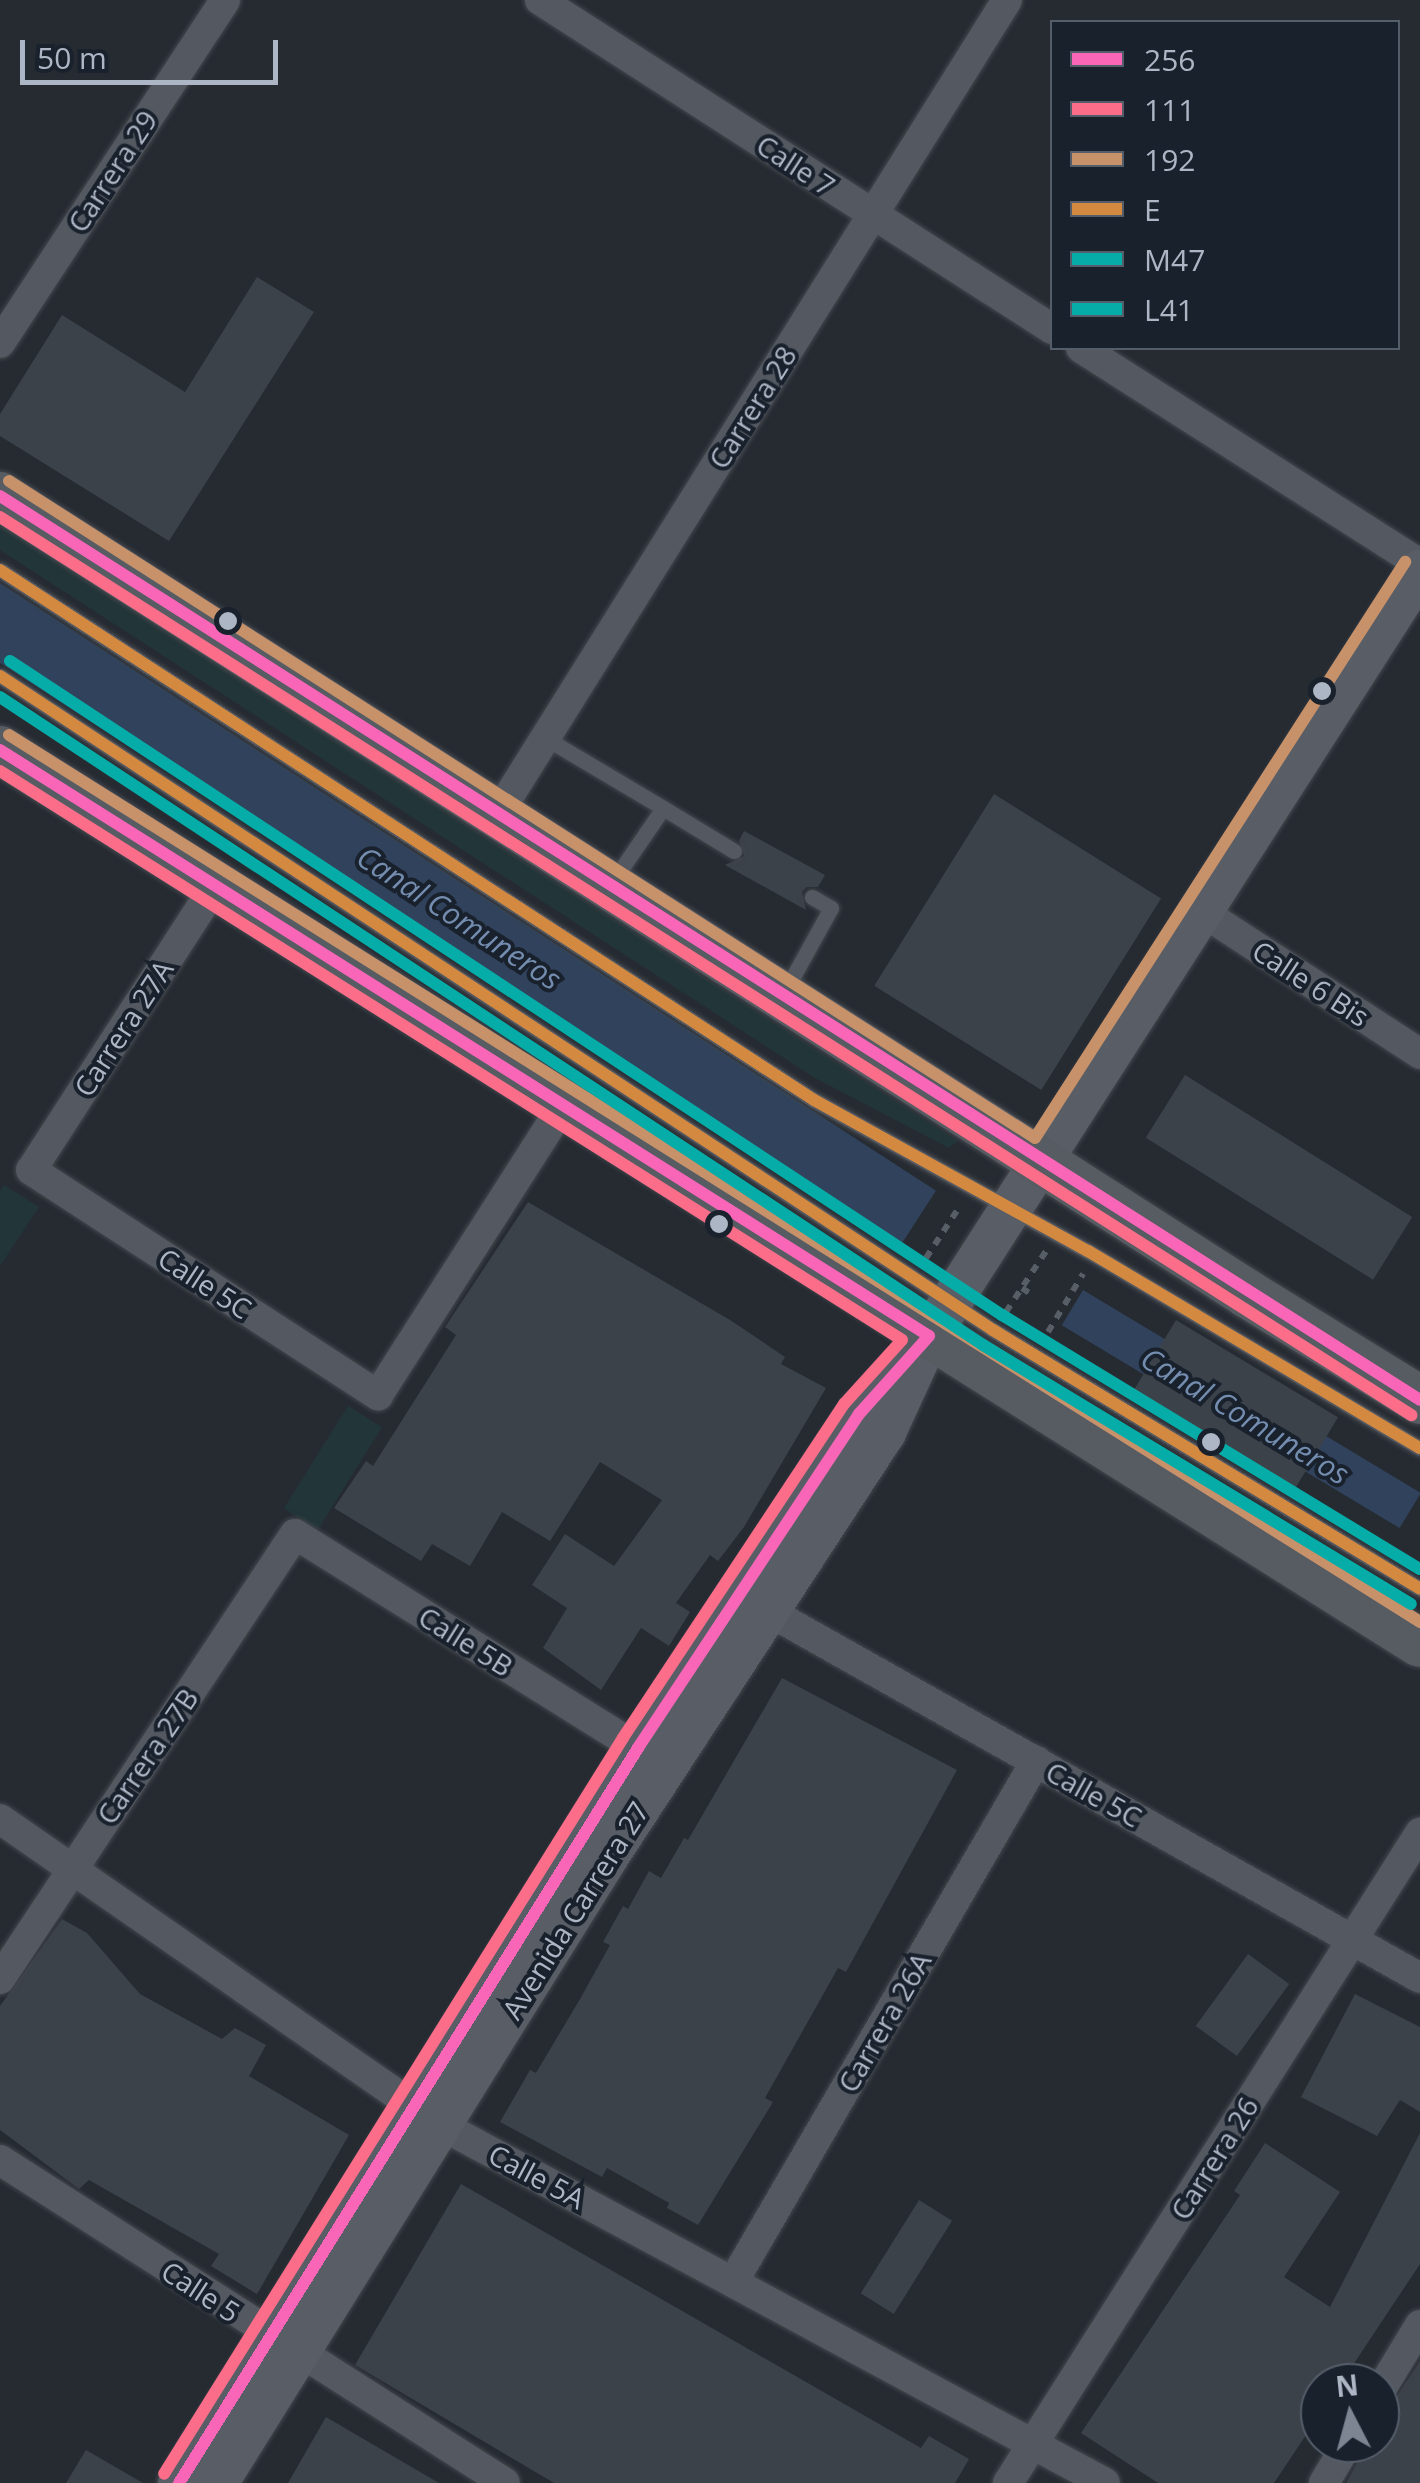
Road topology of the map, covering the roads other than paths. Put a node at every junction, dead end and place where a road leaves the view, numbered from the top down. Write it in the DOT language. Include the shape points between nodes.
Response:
graph roads {
  1 [pos="225,0"];
  2 [pos="540,0"];
  3 [pos="1008,0"];
  4 [pos="872,213"];
  5 [pos="1050,328"];
  6 [pos="0,343"];
  7 [pos="1084,350"];
  8 [pos="0,496"];
  9 [pos="1420,564"];
  10 [pos="0,570"];
  11 [pos="1420,572"];
  12 [pos="0,676"];
  13 [pos="547,739"];
  14 [pos="0,750"];
  15 [pos="663,808"];
  16 [pos="498,815"];
  17 [pos="734,850"];
  18 [pos="215,886"];
  19 [pos="610,886"];
  20 [pos="812,897"];
  21 [pos="1201,912"];
  22 [pos="782,996"];
  23 [pos="1420,1054"];
  24 [pos="564,1106"];
  25 [pos="1040,1162"];
  26 [pos="31,1170"];
  27 [pos="1010,1209"];
  28 [pos="940,1319"];
  29 [pos="1420,1400"];
  30 [pos="1420,1448"];
  31 [pos="295,1534"];
  32 [pos="1420,1589"];
  33 [pos="768,1610"];
  34 [pos="1420,1643"];
  35 [pos="638,1748"];
  36 [pos="1036,1761"];
  37 [pos="0,1819"];
  38 [pos="1420,1833"];
  39 [pos="74,1867"];
  40 [pos="1352,1940"];
  41 [pos="1420,1978"];
  42 [pos="0,1979"];
  43 [pos="428,2115"];
  44 [pos="3,2169"];
  45 [pos="733,2282"];
  46 [pos="1420,2325"];
  47 [pos="284,2345"];
  48 [pos="1397,2363"];
  49 [pos="1032,2444"];
  50 [pos="178,2483"];
  51 [pos="217,2483"];
  52 [pos="505,2483"];
  53 [pos="1008,2483"];
  54 [pos="1105,2483"];
  1 -- 6 [label="street, Carrera 29"];
  2 -- 4 [label="street, Calle 7"];
  3 -- 4 [label="street, Carrera 28"];
  4 -- 5 [label="street, Calle 7"];
  4 -- 13 [label="street, Carrera 28"];
  7 -- 9 [label="street"];
  8 -- 16 [label="main road"];
  10 -- 27 [label="lane" via="814,1100"];
  11 -- 21 [label="main road, Avenida Carrera 27"];
  12 -- 28 [label="lane" via="882,1258"];
  13 -- 15 [label="lane"];
  13 -- 16 [label="street, Carrera 28"];
  14 -- 18 [label="main road"];
  15 -- 17 [label="lane"];
  15 -- 19 [label="lane"];
  16 -- 19 [label="main road"];
  18 -- 24 [label="main road"];
  18 -- 26 [label="street, Carrera 27A"];
  19 -- 22 [label="main road"];
  20 -- 22 [label="lane" via="831,908"];
  21 -- 23 [label="street, Calle 6 Bis"];
  21 -- 25 [label="main road, Avenida Carrera 27"];
  22 -- 25 [label="main road"];
  24 -- 26 [label="street, Calle 5C" via="378,1395"];
  24 -- 28 [label="main road"];
  25 -- 27 [label="main road, Avenida Carrera 27"];
  25 -- 29 [label="main road"];
  27 -- 28 [label="main road, Avenida Carrera 27"];
  27 -- 30 [label="lane"];
  28 -- 32 [label="lane"];
  28 -- 33 [label="main road, Avenida Carrera 27" via="885,1432"];
  28 -- 34 [label="main road"];
  28 -- 35 [label="main road, Avenida Carrera 27" via="858,1414"];
  31 -- 35 [label="street, Calle 5B"];
  31 -- 39 [label="street, Carrera 27B"];
  33 -- 36 [label="street, Calle 5C"];
  33 -- 43 [label="main road, Avenida Carrera 27"];
  35 -- 43 [label="main road, Avenida Carrera 27"];
  36 -- 40 [label="street, Calle 5C"];
  36 -- 45 [label="street, Carrera 26A"];
  37 -- 39 [label="street, Calle 5A"];
  38 -- 40 [label="street, Carrera 26"];
  39 -- 42 [label="street, Carrera 27B"];
  39 -- 43 [label="street, Calle 5A"];
  40 -- 41 [label="street, Calle 5C"];
  40 -- 49 [label="street, Carrera 26"];
  43 -- 45 [label="street, Calle 5A"];
  43 -- 47 [label="main road, Avenida Carrera 27"];
  44 -- 47 [label="street, Calle 5"];
  45 -- 49 [label="street, Calle 5A"];
  46 -- 48 [label="street"];
  47 -- 50 [label="main road, Avenida Carrera 27"];
  47 -- 51 [label="main road, Avenida Carrera 27"];
  47 -- 52 [label="street, Calle 5"];
  49 -- 53 [label="street, Carrera 26"];
  49 -- 54 [label="street, Calle 5A"];
}
